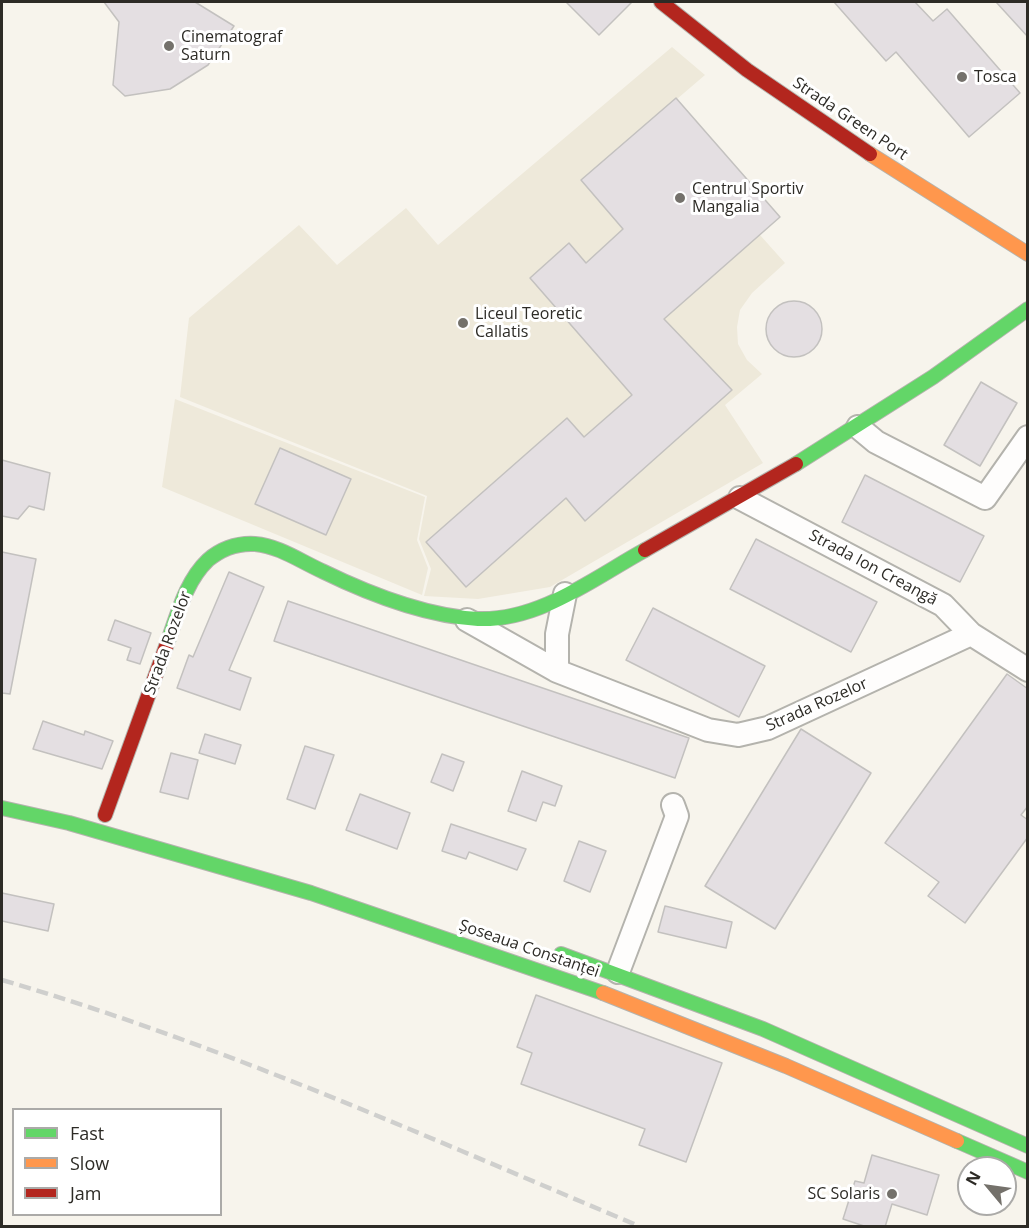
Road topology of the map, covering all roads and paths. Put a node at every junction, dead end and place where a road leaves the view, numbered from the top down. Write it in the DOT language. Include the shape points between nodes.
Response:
graph roads {
  1 [pos="661,2"];
  2 [pos="1028,254"];
  3 [pos="1028,309"];
  4 [pos="858,427"];
  5 [pos="1028,437"];
  6 [pos="740,498"];
  7 [pos="565,594"];
  8 [pos="460,615"];
  9 [pos="971,634"];
  10 [pos="1028,670"];
  11 [pos="557,671"];
  12 [pos="673,805"];
  13 [pos="2,808"];
  14 [pos="106,815"];
  15 [pos="550,950"];
  16 [pos="618,972"];
  17 [pos="1028,1146"];
  18 [pos="1028,1172"];
  1 -- 2 [label="street, Strada Green Port" via="821,121"];
  3 -- 4 [label="street, Strada Rozelor"];
  4 -- 5 [label="street" via="876,442 985,498"];
  4 -- 6 [label="street, Strada Rozelor"];
  6 -- 7 [label="street, Strada Rozelor"];
  6 -- 9 [label="street, Strada Ion Creangă" via="943,604"];
  7 -- 8 [label="street, Strada Rozelor" via="536,608 498,618"];
  7 -- 11 [label="street" via="557,634"];
  8 -- 11 [label="street, Strada Rozelor"];
  8 -- 14 [label="street, Strada Rozelor" via="430,611 364,590 274,549 247,544 223,549 199,567 185,593"];
  9 -- 10 [label="street, Strada Ion Creangă"];
  9 -- 11 [label="street, Strada Rozelor" via="768,728 738,735 708,730"];
  12 -- 16 [label="street" via="677,816"];
  13 -- 18 [label="street, Șoseaua Constanței" via="69,823 311,893 562,976 786,1066"];
  15 -- 16 [label="street, Șoseaua Constanței"];
  16 -- 17 [label="street, Șoseaua Constanței" via="763,1029"];
}
